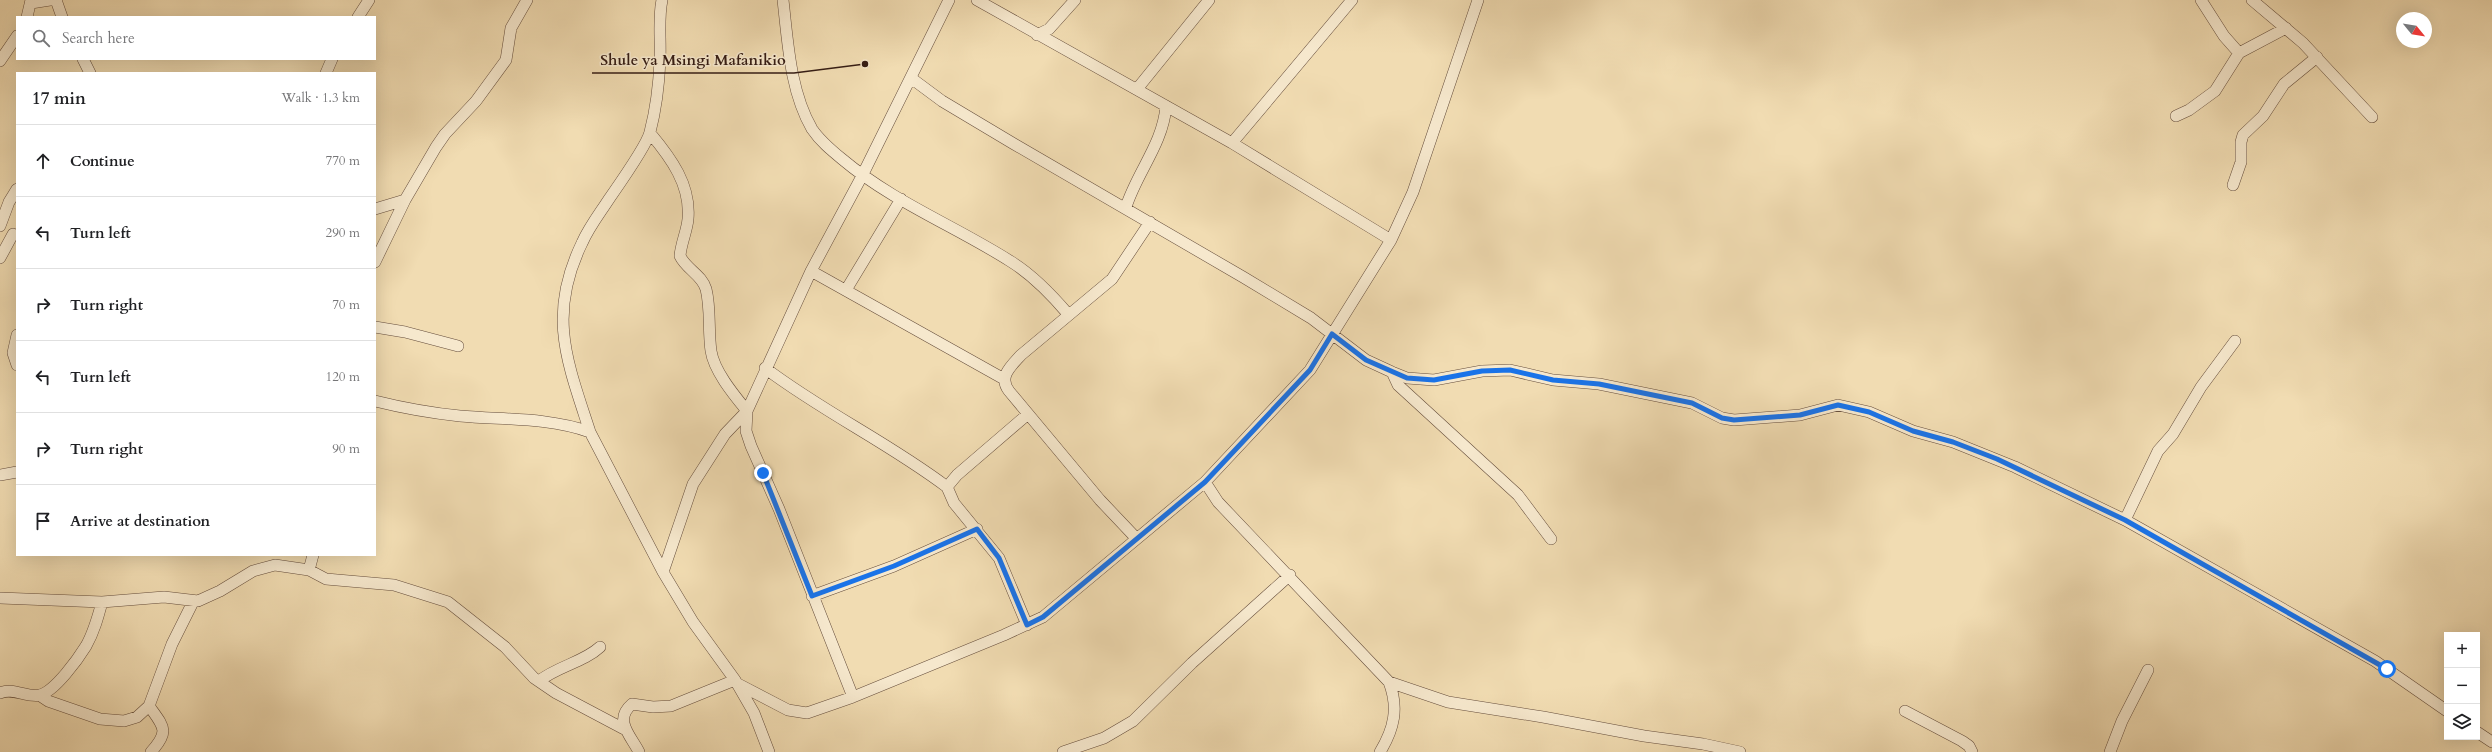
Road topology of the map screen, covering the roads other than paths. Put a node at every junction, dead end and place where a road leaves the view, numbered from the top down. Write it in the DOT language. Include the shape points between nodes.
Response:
graph roads {
  1 [pos="50,0"];
  2 [pos="56,0"];
  3 [pos="369,0"];
  4 [pos="527,0"];
  5 [pos="662,0"];
  6 [pos="783,0"];
  7 [pos="949,0"];
  8 [pos="978,0"];
  9 [pos="1075,0"];
  10 [pos="1209,0"];
  11 [pos="1352,0"];
  12 [pos="1478,0"];
  13 [pos="2201,0"];
  14 [pos="2252,0"];
  15 [pos="31,2"];
  16 [pos="27,16"];
  17 [pos="62,16"];
  18 [pos="359,16"];
  19 [pos="2286,28"];
  20 [pos="1036,35"];
  21 [pos="16,37"];
  22 [pos="2239,53"];
  23 [pos="2,55"];
  24 [pos="2317,57"];
  25 [pos="84,60"];
  26 [pos="332,60"];
  27 [pos="90,72"];
  28 [pos="326,72"];
  29 [pos="911,78"];
  30 [pos="1137,89"];
  31 [pos="1166,106"];
  32 [pos="2176,116"];
  33 [pos="2372,117"];
  34 [pos="650,133"];
  35 [pos="1232,143"];
  36 [pos="862,176"];
  37 [pos="2233,185"];
  38 [pos="16,191"];
  39 [pos="901,199"];
  40 [pos="405,200"];
  41 [pos="1126,208"];
  42 [pos="376,209"];
  43 [pos="1150,222"];
  44 [pos="0,226"];
  45 [pos="15,235"];
  46 [pos="1391,240"];
  47 [pos="0,258"];
  48 [pos="376,260"];
  49 [pos="811,271"];
  50 [pos="846,290"];
  51 [pos="1068,314"];
  52 [pos="376,327"];
  53 [pos="1332,334"];
  54 [pos="16,337"];
  55 [pos="2235,341"];
  56 [pos="458,346"];
  57 [pos="16,362"];
  58 [pos="765,368"];
  59 [pos="1392,372"];
  60 [pos="1004,379"];
  61 [pos="376,401"];
  62 [pos="746,411"];
  63 [pos="1028,414"];
  64 [pos="590,432"];
  65 [pos="16,472"];
  66 [pos="0,475"];
  67 [pos="1205,482"];
  68 [pos="947,487"];
  69 [pos="2125,520"];
  70 [pos="977,529"];
  71 [pos="1136,538"];
  72 [pos="1551,539"];
  73 [pos="313,556"];
  74 [pos="309,570"];
  75 [pos="663,572"];
  76 [pos="1290,575"];
  77 [pos="812,596"];
  78 [pos="0,598"];
  79 [pos="102,602"];
  80 [pos="193,602"];
  81 [pos="1027,625"];
  82 [pos="600,647"];
  83 [pos="2148,670"];
  84 [pos="539,681"];
  85 [pos="736,682"];
  86 [pos="1389,682"];
  87 [pos="0,693"];
  88 [pos="39,695"];
  89 [pos="853,697"];
  90 [pos="149,706"];
  91 [pos="2444,709"];
  92 [pos="1905,711"];
  93 [pos="624,729"];
  94 [pos="2480,734"];
  95 [pos="2492,742"];
  96 [pos="151,752"];
  97 [pos="638,752"];
  98 [pos="769,752"];
  99 [pos="1063,752"];
  100 [pos="1380,752"];
  101 [pos="1740,752"];
  102 [pos="1972,752"];
  103 [pos="2110,752"];
  1 -- 15 [label="street"];
  2 -- 17 [label="street"];
  3 -- 18 [label="street"];
  4 -- 40 [label="street" via="511,28 509,51 501,67 476,101 445,134"];
  5 -- 34 [label="street" via="660,61"];
  6 -- 36 [label="street" via="788,44 804,111 813,130 826,146"];
  7 -- 29 [label="street"];
  8 -- 20 [label="street"];
  9 -- 20 [label="street" via="1049,29"];
  10 -- 30 [label="street"];
  11 -- 35 [label="street"];
  12 -- 46 [label="street" via="1413,192"];
  13 -- 22 [label="street" via="2224,36"];
  14 -- 19 [label="street"];
  15 -- 16 [label="street"];
  19 -- 22 [label="street"];
  19 -- 24 [label="street"];
  20 -- 30 [label="street"];
  21 -- 23 [label="street"];
  22 -- 32 [label="street" via="2215,91"];
  24 -- 33 [label="street"];
  24 -- 37 [label="street" via="2284,84 2263,116 2243,136 2241,162"];
  25 -- 27 [label="street"];
  26 -- 28 [label="street"];
  29 -- 36 [label="street"];
  29 -- 41 [label="street" via="942,101"];
  30 -- 31 [label="street"];
  31 -- 35 [label="street"];
  31 -- 41 [label="street" via="1163,128 1132,189"];
  34 -- 62 [label="street" via="665,151 684,184 689,203 688,221 680,256 706,287 711,352 728,387"];
  34 -- 64 [label="street" via="582,241 570,269 564,293 561,316 566,356 570,376"];
  35 -- 46 [label="street"];
  36 -- 39 [label="street"];
  36 -- 49 [label="street"];
  38 -- 44 [label="street"];
  39 -- 50 [label="street"];
  39 -- 51 [label="street" via="1010,261 1049,292"];
  40 -- 42 [label="street"];
  40 -- 48 [label="street"];
  41 -- 43 [label="street"];
  43 -- 51 [label="street" via="1112,279"];
  43 -- 53 [label="street" via="1311,318"];
  44 -- 45 [label="street"];
  45 -- 47 [label="street"];
  46 -- 53 [label="street"];
  49 -- 50 [label="street"];
  49 -- 58 [label="street"];
  50 -- 60 [label="street"];
  51 -- 60 [label="street" via="1013,363"];
  52 -- 56 [label="street"];
  53 -- 59 [label="street" via="1366,360"];
  53 -- 67 [label="street" via="1310,370"];
  54 -- 57 [label="street" via="13,353"];
  55 -- 69 [label="street" via="2173,434 2155,456"];
  58 -- 62 [label="street"];
  58 -- 68 [label="street" via="814,402 905,456"];
  59 -- 69 [label="street" via="1407,378 1434,380 1482,371 1510,370 1553,380 1599,384 1692,403 1722,418 1734,420 1800,415 1827,407 1850,407 1997,459"];
  59 -- 72 [label="street" via="1398,385 1518,495"];
  60 -- 63 [label="street" via="1004,385"];
  61 -- 64 [label="street" via="407,409 460,416 541,420"];
  62 -- 75 [label="street" via="726,434 693,484"];
  62 -- 77 [label="street" via="746,431 751,446"];
  63 -- 68 [label="street" via="957,475"];
  63 -- 71 [label="street" via="1100,500"];
  64 -- 75 [label="street"];
  65 -- 66 [label="street"];
  67 -- 71 [label="street"];
  67 -- 76 [label="street" via="1218,502"];
  68 -- 70 [label="street" via="954,503"];
  69 -- 91 [label="street" via="2376,661"];
  70 -- 77 [label="street" via="894,566"];
  70 -- 81 [label="street" via="999,558"];
  71 -- 81 [label="street" via="1043,617"];
  73 -- 74 [label="street"];
  74 -- 80 [label="street" via="287,565 264,566 220,592"];
  74 -- 84 [label="street" via="326,579 394,585 448,602 490,635"];
  75 -- 85 [label="street" via="702,635"];
  76 -- 86 [label="street"];
  76 -- 99 [label="street" via="1192,663 1133,721 1104,738"];
  77 -- 89 [label="street"];
  78 -- 79 [label="street"];
  79 -- 80 [label="street" via="164,597"];
  79 -- 88 [label="street" via="96,624 86,645 56,684"];
  80 -- 90 [label="street" via="172,644"];
  81 -- 89 [label="street"];
  82 -- 84 [label="street" via="592,654 550,672"];
  83 -- 103 [label="street" via="2122,721"];
  84 -- 93 [label="street" via="556,693"];
  85 -- 89 [label="street" via="788,710 798,712 807,713"];
  85 -- 93 [label="street" via="671,706 632,704 626,708"];
  85 -- 98 [label="street" via="754,713"];
  86 -- 100 [label="street" via="1395,702 1394,722"];
  86 -- 101 [label="street" via="1448,702"];
  87 -- 88 [label="street" via="21,691"];
  88 -- 90 [label="street" via="87,716 110,721 124,721 137,717"];
  90 -- 96 [label="street" via="164,728 164,735"];
  92 -- 102 [label="street" via="1962,741"];
  93 -- 97 [label="street"];
  94 -- 95 [label="street"];
}
